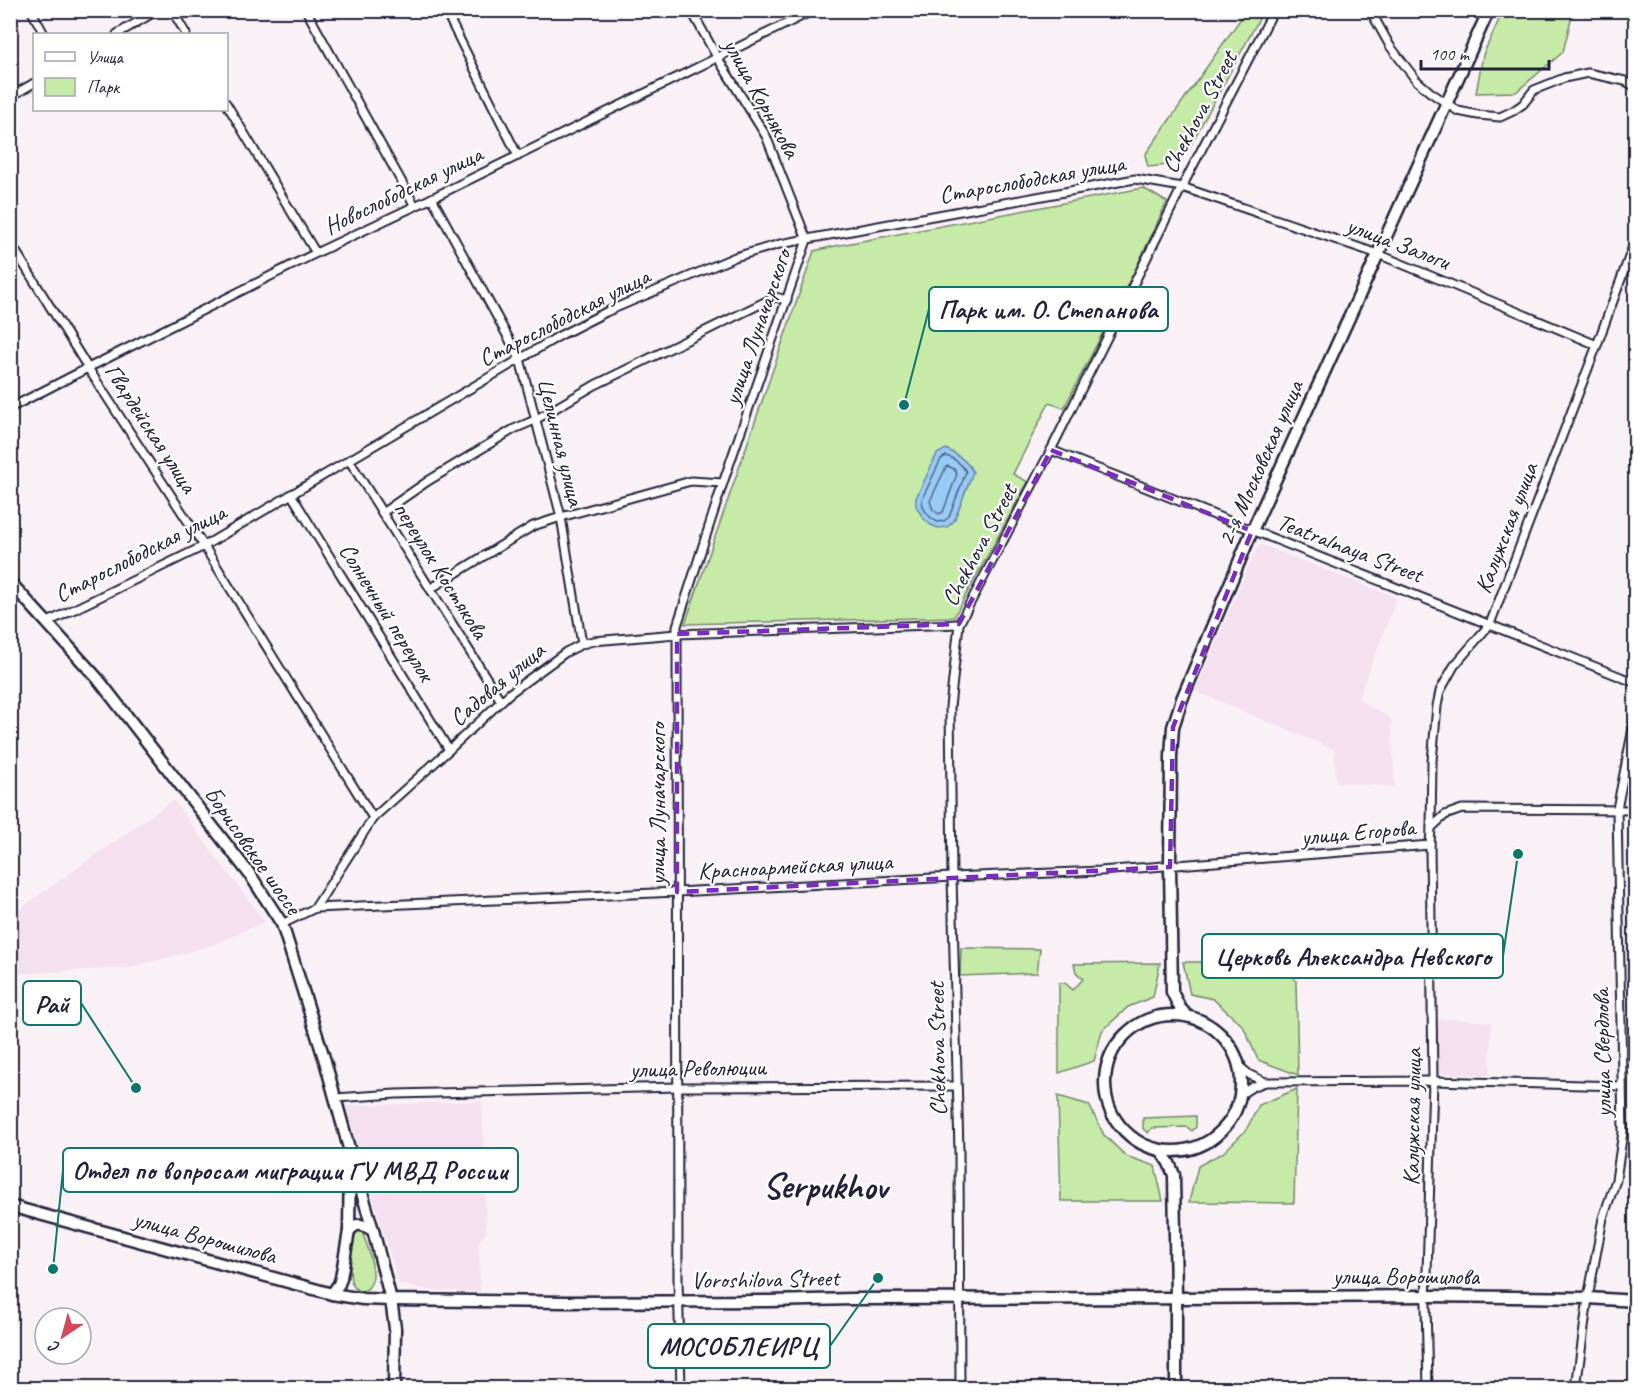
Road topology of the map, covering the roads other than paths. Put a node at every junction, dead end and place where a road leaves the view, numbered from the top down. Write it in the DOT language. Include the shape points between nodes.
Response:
graph roads {
  1 [pos="31,10"];
  2 [pos="158,10"];
  3 [pos="172,10"];
  4 [pos="306,10"];
  5 [pos="445,10"];
  6 [pos="691,10"];
  7 [pos="814,10"];
  8 [pos="1274,10"];
  9 [pos="1371,10"];
  10 [pos="1488,10"];
  11 [pos="43,33"];
  12 [pos="119,33"];
  13 [pos="185,33"];
  14 [pos="717,57"];
  15 [pos="33,84"];
  16 [pos="1635,87"];
  17 [pos="10,97"];
  18 [pos="1446,104"];
  19 [pos="228,106"];
  20 [pos="518,156"];
  21 [pos="1182,187"];
  22 [pos="432,198"];
  23 [pos="415,206"];
  24 [pos="1635,238"];
  25 [pos="807,240"];
  26 [pos="10,242"];
  27 [pos="316,253"];
  28 [pos="1378,254"];
  29 [pos="787,300"];
  30 [pos="1597,345"];
  31 [pos="520,359"];
  32 [pos="88,368"];
  33 [pos="10,408"];
  34 [pos="535,420"];
  35 [pos="1051,450"];
  36 [pos="349,460"];
  37 [pos="723,483"];
  38 [pos="291,494"];
  39 [pos="382,513"];
  40 [pos="561,516"];
  41 [pos="1252,531"];
  42 [pos="204,546"];
  43 [pos="10,582"];
  44 [pos="430,589"];
  45 [pos="48,622"];
  46 [pos="959,624"];
  47 [pos="1490,624"];
  48 [pos="677,634"];
  49 [pos="582,644"];
  50 [pos="1635,683"];
  51 [pos="501,701"];
  52 [pos="1635,713"];
  53 [pos="449,750"];
  54 [pos="1617,809"];
  55 [pos="1635,810"];
  56 [pos="373,818"];
  57 [pos="1431,828"];
  58 [pos="1430,845"];
  59 [pos="1170,867"];
  60 [pos="952,877"];
  61 [pos="676,892"];
  62 [pos="315,908"];
  63 [pos="282,924"];
  64 [pos="1172,992"];
  65 [pos="1158,1016"];
  66 [pos="1187,1016"];
  67 [pos="1240,1067"];
  68 [pos="1433,1080"];
  69 [pos="1265,1082"];
  70 [pos="957,1086"];
  71 [pos="1622,1086"];
  72 [pos="678,1087"];
  73 [pos="1240,1094"];
  74 [pos="335,1098"];
  75 [pos="1161,1151"];
  76 [pos="350,1152"];
  77 [pos="1186,1152"];
  78 [pos="1174,1175"];
  79 [pos="10,1206"];
  80 [pos="373,1230"];
  81 [pos="349,1231"];
  82 [pos="332,1294"];
  83 [pos="1427,1296"];
  84 [pos="1176,1298"];
  85 [pos="1588,1298"];
  86 [pos="960,1299"];
  87 [pos="390,1300"];
  88 [pos="678,1301"];
  89 [pos="1635,1301"];
  90 [pos="394,1389"];
  91 [pos="681,1389"];
  92 [pos="960,1389"];
  93 [pos="1176,1389"];
  94 [pos="1428,1389"];
  95 [pos="1576,1389"];
  1 -- 11 [label="street"];
  2 -- 12 [label="street"];
  3 -- 13 [label="street"];
  4 -- 23 [label="street"];
  5 -- 20 [label="street"];
  6 -- 14 [label="street, улица Корнякова"];
  7 -- 14 [label="street, Новослободская улица"];
  8 -- 21 [label="street, Chekhova Street"];
  9 -- 18 [label="street" via="1390,46 1416,80"];
  10 -- 18 [label="main road, 2-я Московская улица"];
  14 -- 20 [label="street, Новослободская улица"];
  14 -- 25 [label="street, улица Корнякова" via="766,136"];
  15 -- 17 [label="street"];
  16 -- 18 [label="street" via="1588,73 1534,90 1523,104 1500,117 1458,111"];
  18 -- 28 [label="main road, 2-я Московская улица"];
  19 -- 27 [label="street"];
  20 -- 22 [label="street, Новослободская улица"];
  21 -- 25 [label="street, Старослободская улица" via="1135,179"];
  21 -- 28 [label="street, улица Залоги"];
  21 -- 35 [label="street, Chekhova Street"];
  22 -- 23 [label="street, Новослободская улица"];
  22 -- 31 [label="street, Целинная улица"];
  23 -- 27 [label="street, Новослободская улица"];
  24 -- 30 [label="street, Калужская улица"];
  25 -- 29 [label="street, улица Луначарского"];
  25 -- 31 [label="street, Старослободская улица" via="735,257 606,312"];
  26 -- 32 [label="street, Гвардейская улица"];
  27 -- 32 [label="street, Новослободская улица"];
  28 -- 30 [label="street, улица Залоги"];
  28 -- 41 [label="main road, 2-я Московская улица"];
  29 -- 34 [label="street" via="775,297 595,385"];
  29 -- 37 [label="street, улица Луначарского"];
  30 -- 47 [label="street, Калужская улица"];
  31 -- 34 [label="street, Целинная улица"];
  31 -- 36 [label="street, Старослободская улица"];
  32 -- 33 [label="street, Новослободская улица"];
  32 -- 42 [label="street, Гвардейская улица"];
  34 -- 39 [label="street" via="428,481"];
  34 -- 40 [label="street, Целинная улица"];
  35 -- 41 [label="street, Teatralnaya Street"];
  35 -- 46 [label="street, Chekhova Street"];
  36 -- 38 [label="street, Старослободская улица"];
  36 -- 39 [label="street, переулок Костякова"];
  37 -- 40 [label="street" via="691,481"];
  37 -- 48 [label="street, улица Луначарского"];
  38 -- 42 [label="street, Старослободская улица"];
  38 -- 53 [label="street, Солнечный переулок"];
  39 -- 44 [label="street, переулок Костякова"];
  40 -- 44 [label="street" via="533,526"];
  40 -- 49 [label="street, Целинная улица"];
  41 -- 47 [label="street, Teatralnaya Street"];
  41 -- 59 [label="main road, 2-я Московская улица" via="1173,727"];
  42 -- 45 [label="street, Старослободская улица"];
  42 -- 56 [label="street, Гвардейская улица"];
  43 -- 45 [label="main road, Борисовское шоссе"];
  44 -- 51 [label="street, переулок Костякова"];
  45 -- 63 [label="main road, Борисовское шоссе" via="183,786"];
  46 -- 48 [label="street, Садовая улица"];
  46 -- 60 [label="street, Chekhova Street" via="950,708"];
  47 -- 50 [label="street, Teatralnaya Street"];
  47 -- 57 [label="street, Калужская улица" via="1454,666 1440,691 1432,761"];
  48 -- 49 [label="street, Садовая улица"];
  48 -- 61 [label="street, улица Луначарского"];
  49 -- 51 [label="street, Садовая улица"];
  51 -- 53 [label="street, Садовая улица"];
  52 -- 54 [label="street, улица Свердлова"];
  53 -- 56 [label="street, Садовая улица"];
  54 -- 55 [label="street, улица Егорова"];
  54 -- 57 [label="street, улица Егорова" via="1461,809 1444,815"];
  54 -- 71 [label="street, улица Свердлова"];
  56 -- 62 [label="street, Садовая улица"];
  57 -- 58 [label="street, улица Егорова"];
  58 -- 59 [label="street, улица Егорова"];
  58 -- 68 [label="street, Калужская улица"];
  59 -- 60 [label="street, Красноармейская улица"];
  59 -- 64 [label="main road, 2-я Московская улица"];
  60 -- 61 [label="street, Красноармейская улица"];
  60 -- 70 [label="street, Chekhova Street"];
  61 -- 62 [label="street, Красноармейская улица"];
  61 -- 72 [label="street, улица Луначарского"];
  62 -- 63 [label="street"];
  63 -- 74 [label="main road, Борисовское шоссе"];
  64 -- 65 [label="main road"];
  64 -- 66 [label="main road"];
  65 -- 66 [label="main road"];
  65 -- 75 [label="main road" via="1120,1039 1105,1070 1105,1082 1106,1098 1123,1130"];
  66 -- 67 [label="main road" via="1206,1023 1225,1038"];
  67 -- 69 [label="street"];
  67 -- 73 [label="main road"];
  68 -- 69 [label="street"];
  68 -- 71 [label="street"];
  68 -- 83 [label="street, Калужская улица"];
  69 -- 73 [label="street"];
  70 -- 72 [label="street, улица Революции"];
  70 -- 86 [label="street, Chekhova Street"];
  71 -- 85 [label="street, улица Свердлова" via="1623,1132 1616,1180 1603,1218"];
  72 -- 74 [label="street, улица Революции"];
  72 -- 88 [label="street, улица Луначарского"];
  73 -- 77 [label="main road" via="1234,1116 1222,1131"];
  74 -- 76 [label="main road, Борисовское шоссе"];
  75 -- 77 [label="main road"];
  75 -- 78 [label="main road"];
  76 -- 80 [label="main road, Борисовское шоссе"];
  76 -- 81 [label="main road"];
  77 -- 78 [label="main road"];
  78 -- 84 [label="main road"];
  79 -- 82 [label="main road, улица Ворошилова"];
  80 -- 81 [label="main road" via="359,1224"];
  80 -- 87 [label="main road, Борисовское шоссе"];
  81 -- 82 [label="main road" via="341,1278"];
  82 -- 87 [label="main road, улица Ворошилова"];
  83 -- 84 [label="main road, улица Ворошилова"];
  83 -- 85 [label="main road, улица Ворошилова"];
  83 -- 94 [label="street, Калужская улица"];
  84 -- 86 [label="main road, Voroshilova Street"];
  84 -- 93 [label="main road"];
  85 -- 89 [label="main road, улица Ворошилова"];
  85 -- 95 [label="street, улица Свердлова"];
  86 -- 88 [label="main road, Voroshilova Street"];
  86 -- 92 [label="street, Chekhova Street"];
  87 -- 88 [label="main road, Voroshilova Street"];
  87 -- 90 [label="main road, Борисовское шоссе" via="395,1328"];
  88 -- 91 [label="street, улица Луначарского"];
}
